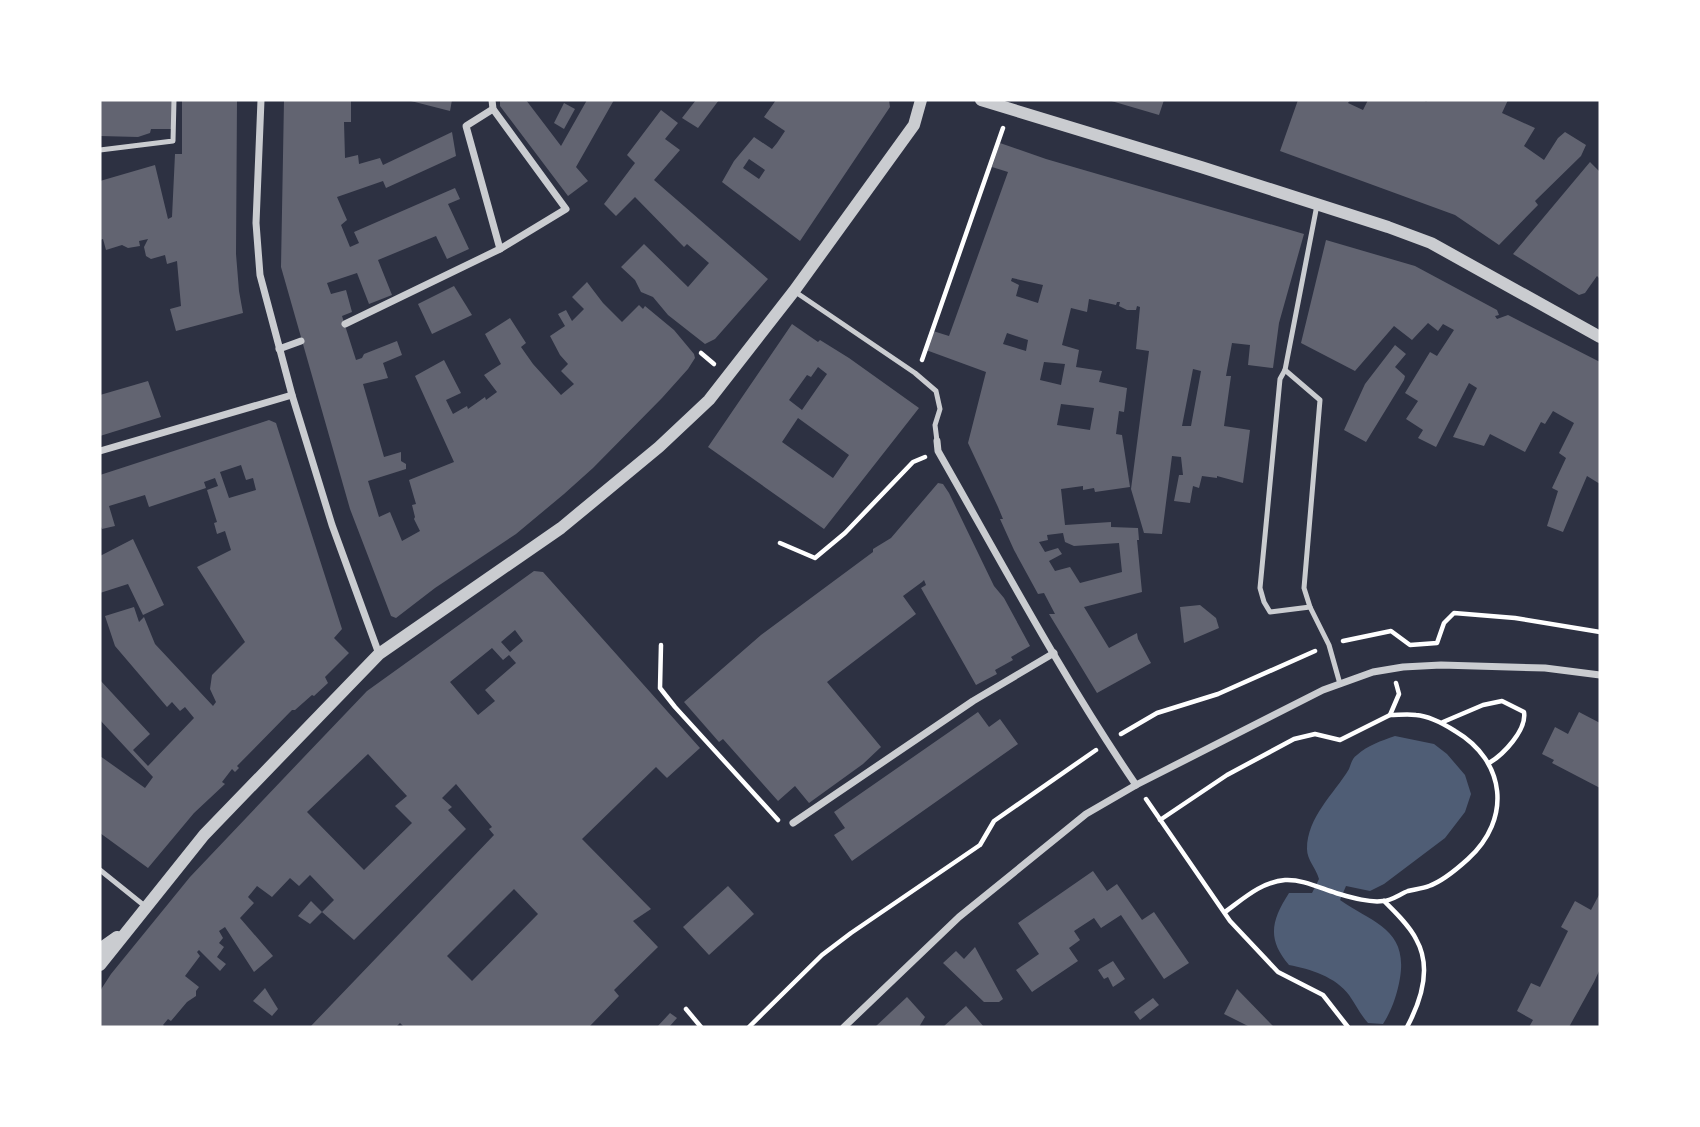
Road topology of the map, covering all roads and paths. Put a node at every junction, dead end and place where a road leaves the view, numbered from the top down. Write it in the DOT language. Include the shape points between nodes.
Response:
graph roads {
  1 [pos="174,100"];
  2 [pos="261,100"];
  3 [pos="492,100"];
  4 [pos="921,100"];
  5 [pos="981,100"];
  6 [pos="493,109"];
  7 [pos="1011,110"];
  8 [pos="100,150"];
  9 [pos="1317,205"];
  10 [pos="500,250"];
  11 [pos="794,291"];
  12 [pos="345,324"];
  13 [pos="1599,333"];
  14 [pos="301,341"];
  15 [pos="279,349"];
  16 [pos="919,368"];
  17 [pos="1285,370"];
  18 [pos="292,395"];
  19 [pos="937,441"];
  20 [pos="100,451"];
  21 [pos="938,451"];
  22 [pos="780,544"];
  23 [pos="1310,607"];
  24 [pos="661,645"];
  25 [pos="1054,653"];
  26 [pos="379,654"];
  27 [pos="1390,669"];
  28 [pos="1600,675"];
  29 [pos="1340,684"];
  30 [pos="1390,715"];
  31 [pos="1442,723"];
  32 [pos="1107,742"];
  33 [pos="1489,763"];
  34 [pos="1136,785"];
  35 [pos="1160,820"];
  36 [pos="793,823"];
  37 [pos="100,870"];
  38 [pos="1384,901"];
  39 [pos="146,907"];
  40 [pos="1224,912"];
  41 [pos="126,931"];
  42 [pos="100,949"];
  43 [pos="100,965"];
  44 [pos="686,1009"];
  45 [pos="701,1027"];
  46 [pos="749,1027"];
  47 [pos="844,1027"];
  48 [pos="1349,1027"];
  49 [pos="1407,1027"];
  1 -- 8 [label="lane" via="173,141"];
  2 -- 15 [label="street" via="256,223 260,275"];
  3 -- 6 [label="street"];
  4 -- 11 [label="street" via="914,125"];
  5 -- 7 [label="street"];
  6 -- 10 [label="street" via="466,126"];
  6 -- 10 [label="street" via="566,209"];
  7 -- 9 [label="street"];
  7 -- 16 [label="path"];
  9 -- 13 [label="street" via="1431,243"];
  9 -- 17 [label="lane"];
  10 -- 12 [label="street"];
  11 -- 19 [label="lane" via="936,391 940,409"];
  11 -- 26 [label="street" via="709,400 659,447 561,528"];
  14 -- 15 [label="street"];
  15 -- 18 [label="street"];
  17 -- 23 [label="lane" via="1320,400 1304,588"];
  17 -- 23 [label="lane" via="1280,379 1260,588 1270,612"];
  18 -- 20 [label="street"];
  18 -- 26 [label="street"];
  19 -- 21 [label="street"];
  21 -- 22 [label="path" via="913,462 815,558"];
  21 -- 25 [label="street"];
  23 -- 29 [label="lane" via="1329,645"];
  24 -- 36 [label="path" via="660,688 784,826"];
  25 -- 32 [label="street"];
  25 -- 36 [label="street" via="973,701"];
  26 -- 39 [label="street" via="204,835"];
  27 -- 28 [label="street" via="1480,666"];
  27 -- 29 [label="street"];
  27 -- 30 [label="path" via="1399,694"];
  29 -- 34 [label="street"];
  30 -- 31 [label="path" via="1418,715"];
  30 -- 35 [label="path" via="1340,740 1315,734 1294,739 1227,775"];
  31 -- 33 [label="path" via="1479,748"];
  31 -- 33 [label="path" via="1502,701 1524,712 1517,735"];
  32 -- 34 [label="street"];
  32 -- 46 [label="path" via="994,821 980,845 832,948"];
  33 -- 38 [label="path" via="1498,788 1498,811 1486,838 1470,858 1430,886"];
  34 -- 35 [label="path"];
  34 -- 47 [label="street" via="1086,814 959,917"];
  35 -- 40 [label="path"];
  37 -- 39 [label="lane"];
  38 -- 40 [label="path" via="1282,880"];
  38 -- 49 [label="path" via="1416,938 1422,953 1422,992"];
  39 -- 41 [label="street"];
  40 -- 48 [label="path" via="1278,972 1323,995"];
  41 -- 42 [label="street"];
  41 -- 43 [label="street"];
  44 -- 45 [label="path"];
}
